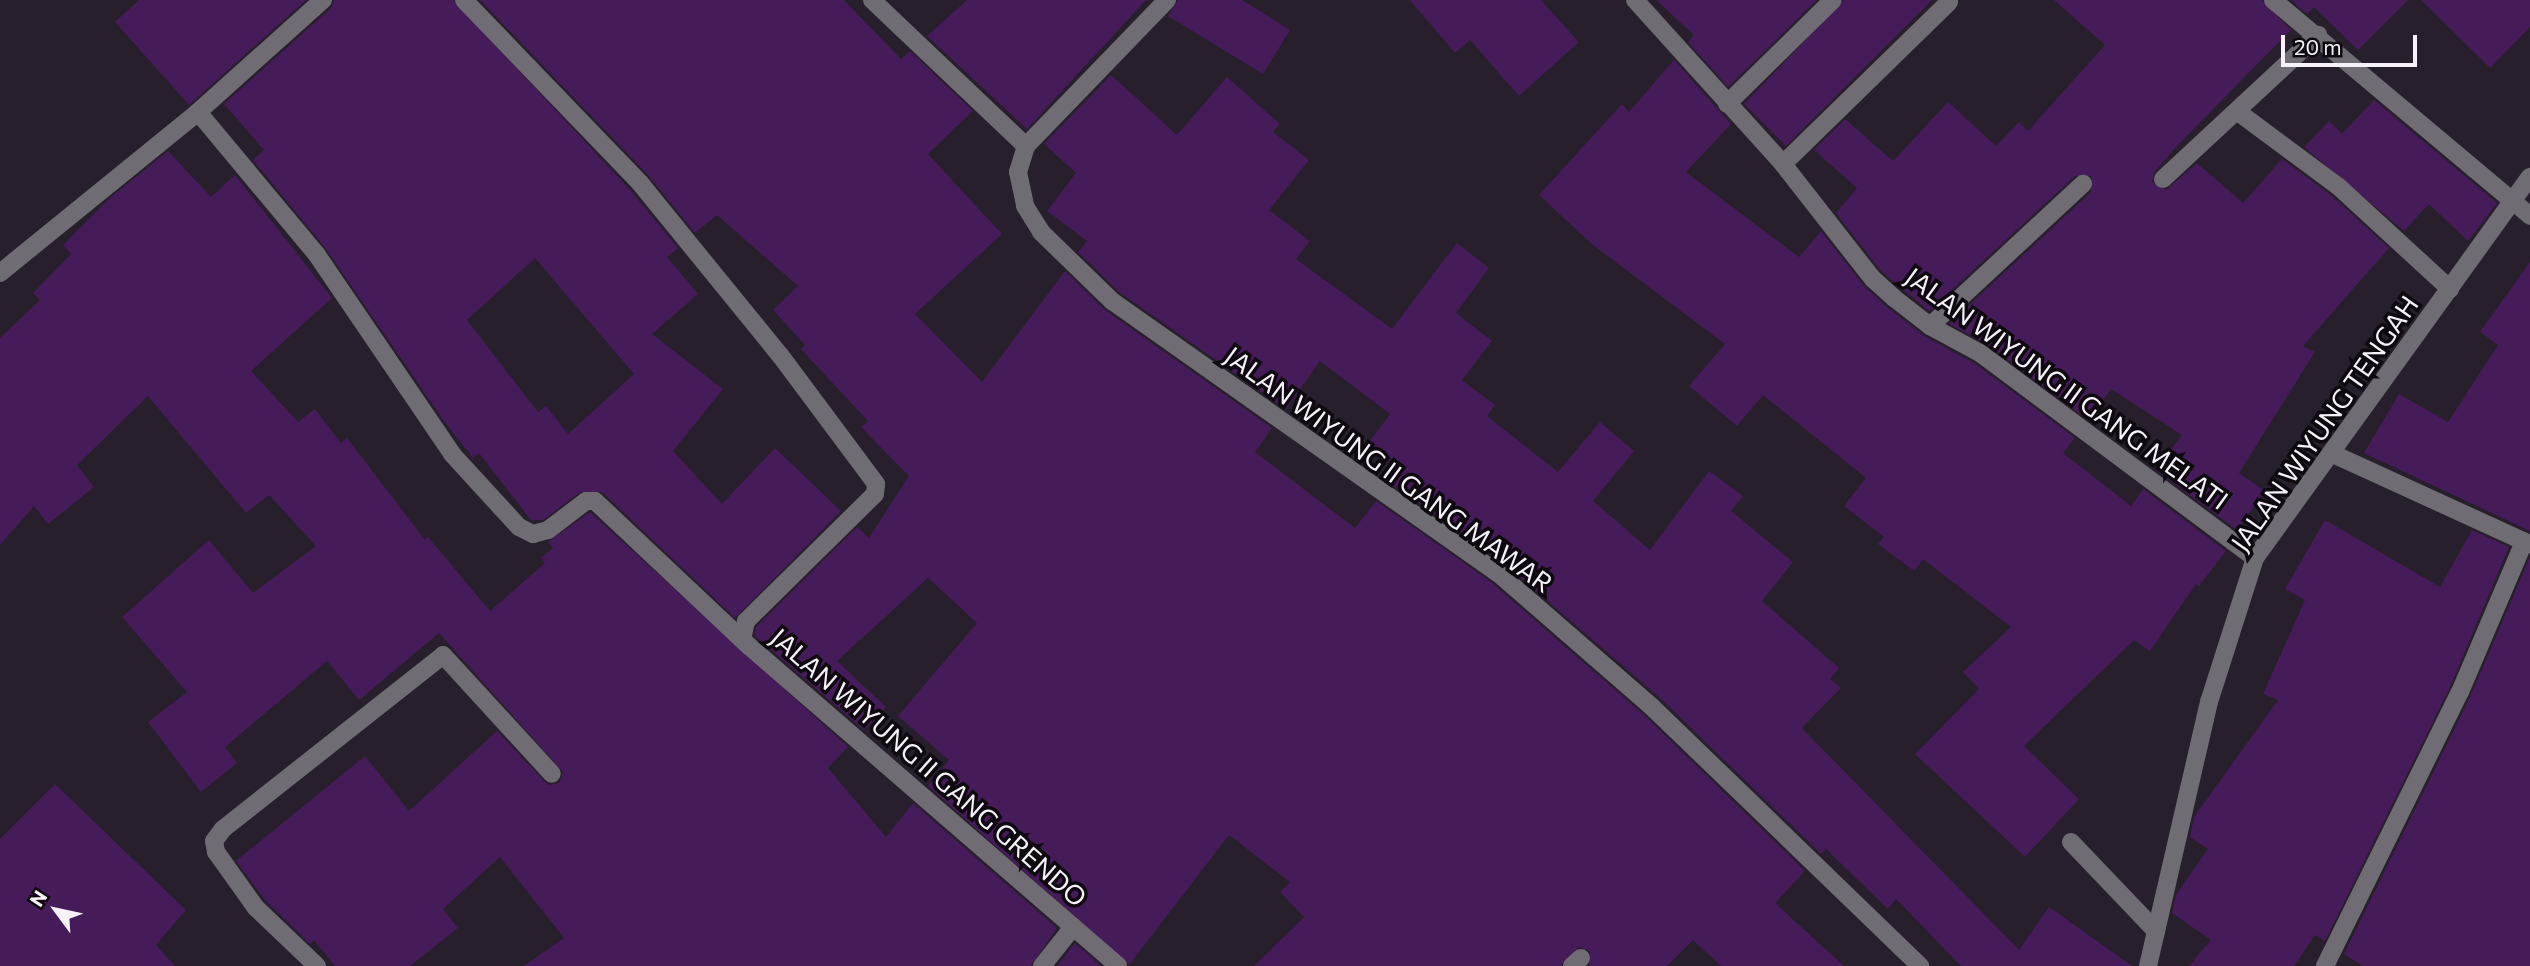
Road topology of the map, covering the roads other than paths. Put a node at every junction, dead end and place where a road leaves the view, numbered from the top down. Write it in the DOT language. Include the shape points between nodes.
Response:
graph roads {
  1 [pos="323,0"];
  2 [pos="464,0"];
  3 [pos="872,0"];
  4 [pos="1167,0"];
  5 [pos="1635,0"];
  6 [pos="1833,0"];
  7 [pos="2273,0"];
  8 [pos="1949,2"];
  9 [pos="2318,35"];
  10 [pos="1727,104"];
  11 [pos="198,112"];
  12 [pos="2238,112"];
  13 [pos="1026,146"];
  14 [pos="1783,164"];
  15 [pos="2530,177"];
  16 [pos="2163,179"];
  17 [pos="2083,184"];
  18 [pos="2510,202"];
  19 [pos="2530,216"];
  20 [pos="0,273"];
  21 [pos="2449,289"];
  22 [pos="1930,326"];
  23 [pos="2333,454"];
  24 [pos="2527,543"];
  25 [pos="2255,558"];
  26 [pos="743,635"];
  27 [pos="552,774"];
  28 [pos="2071,842"];
  29 [pos="1073,927"];
  30 [pos="2156,931"];
  31 [pos="317,966"];
  32 [pos="1042,966"];
  33 [pos="1118,966"];
  34 [pos="1920,966"];
  35 [pos="2148,966"];
  36 [pos="2325,966"];
  1 -- 11 [label="street"];
  2 -- 26 [label="street, JALAN WIYUNG II GANG GRENDO" via="640,183 780,355 876,484 875,494 746,621"];
  3 -- 13 [label="street"];
  4 -- 13 [label="street"];
  5 -- 10 [label="street, JALAN WIYUNG II GANG MELATI"];
  6 -- 10 [label="street"];
  7 -- 9 [label="street"];
  8 -- 14 [label="street"];
  9 -- 12 [label="street"];
  9 -- 18 [label="street"];
  10 -- 14 [label="street, JALAN WIYUNG II GANG MELATI"];
  11 -- 20 [label="street"];
  11 -- 26 [label="street" via="317,255 452,454 519,527 539,533 586,500 596,501"];
  12 -- 16 [label="street"];
  12 -- 21 [label="street" via="2339,187"];
  13 -- 34 [label="street, JALAN WIYUNG II GANG MAWAR" via="1018,172 1026,206 1041,232 1112,301 1497,573 1652,707"];
  14 -- 22 [label="street, JALAN WIYUNG II GANG MELATI" via="1873,279"];
  15 -- 18 [label="street, JALAN WIYUNG TENGAH"];
  17 -- 22 [label="street"];
  18 -- 19 [label="street"];
  18 -- 21 [label="street, JALAN WIYUNG TENGAH"];
  21 -- 23 [label="street, JALAN WIYUNG TENGAH"];
  22 -- 25 [label="street, JALAN WIYUNG II GANG MELATI" via="1980,353"];
  23 -- 24 [label="street"];
  23 -- 25 [label="street, JALAN WIYUNG TENGAH"];
  24 -- 36 [label="street" via="2460,692"];
  25 -- 30 [label="street, JALAN WIYUNG TENGAH" via="2209,702"];
  26 -- 29 [label="street, JALAN WIYUNG II GANG GRENDO" via="749,646"];
  27 -- 31 [label="street" via="443,655 223,828 214,841 216,852 256,908"];
  28 -- 30 [label="street"];
  29 -- 32 [label="street"];
  29 -- 33 [label="street, JALAN WIYUNG II GANG GRENDO"];
  30 -- 35 [label="street, JALAN WIYUNG TENGAH"];
}
